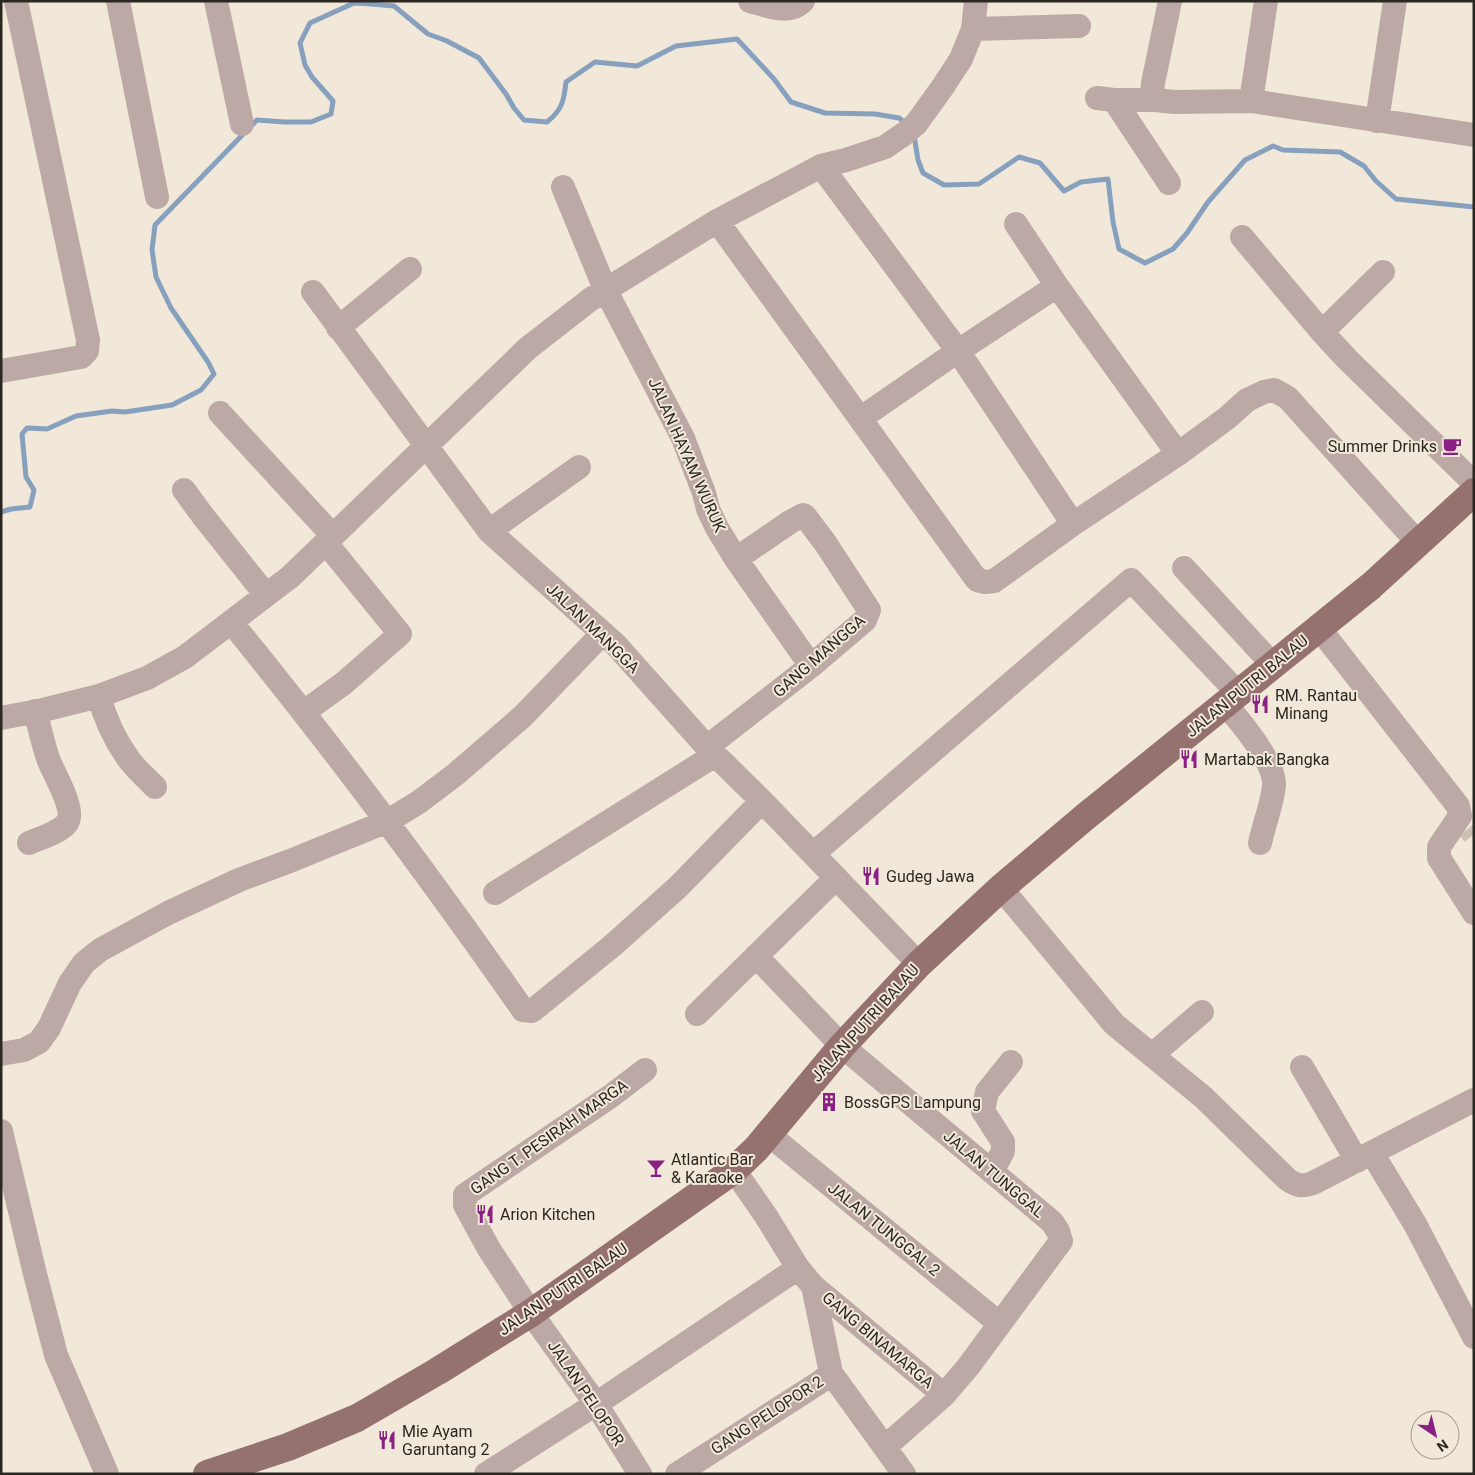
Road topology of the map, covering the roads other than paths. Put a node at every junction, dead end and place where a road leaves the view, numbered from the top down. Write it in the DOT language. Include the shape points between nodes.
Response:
graph roads {
  1 [pos="16,1"];
  2 [pos="118,1"];
  3 [pos="216,1"];
  4 [pos="750,1"];
  5 [pos="803,1"];
  6 [pos="976,1"];
  7 [pos="1170,1"];
  8 [pos="1266,1"];
  9 [pos="1395,1"];
  10 [pos="1079,26"];
  11 [pos="973,29"];
  12 [pos="1155,100"];
  13 [pos="1251,101"];
  14 [pos="1377,121"];
  15 [pos="242,124"];
  16 [pos="1474,135"];
  17 [pos="821,166"];
  18 [pos="1169,183"];
  19 [pos="563,187"];
  20 [pos="157,197"];
  21 [pos="717,221"];
  22 [pos="1016,224"];
  23 [pos="1242,237"];
  24 [pos="410,269"];
  25 [pos="1384,272"];
  26 [pos="1057,286"];
  27 [pos="605,289"];
  28 [pos="313,292"];
  29 [pos="338,328"];
  30 [pos="1322,332"];
  31 [pos="958,351"];
  32 [pos="1,371"];
  33 [pos="220,413"];
  34 [pos="861,418"];
  35 [pos="426,446"];
  36 [pos="1178,454"];
  37 [pos="579,467"];
  38 [pos="1474,483"];
  39 [pos="184,490"];
  40 [pos="1474,492"];
  41 [pos="1073,524"];
  42 [pos="489,531"];
  43 [pos="330,540"];
  44 [pos="1419,544"];
  45 [pos="736,559"];
  46 [pos="1184,568"];
  47 [pos="266,596"];
  48 [pos="232,622"];
  49 [pos="1319,628"];
  50 [pos="602,633"];
  51 [pos="1273,664"];
  52 [pos="811,666"];
  53 [pos="99,696"];
  54 [pos="1232,698"];
  55 [pos="35,711"];
  56 [pos="304,712"];
  57 [pos="1,718"];
  58 [pos="711,751"];
  59 [pos="155,787"];
  60 [pos="762,801"];
  61 [pos="388,822"];
  62 [pos="29,843"];
  63 [pos="1260,843"];
  64 [pos="813,854"];
  65 [pos="836,878"];
  66 [pos="1001,888"];
  67 [pos="495,893"];
  68 [pos="1474,913"];
  69 [pos="756,956"];
  70 [pos="919,964"];
  71 [pos="1202,1012"];
  72 [pos="697,1014"];
  73 [pos="842,1046"];
  74 [pos="1,1054"];
  75 [pos="1152,1055"];
  76 [pos="1011,1062"];
  77 [pos="1302,1067"];
  78 [pos="645,1070"];
  79 [pos="1472,1104"];
  80 [pos="1,1131"];
  81 [pos="768,1134"];
  82 [pos="1364,1157"];
  83 [pos="734,1170"];
  84 [pos="992,1172"];
  85 [pos="798,1268"];
  86 [pos="813,1286"];
  87 [pos="531,1312"];
  88 [pos="1000,1324"];
  89 [pos="1474,1337"];
  90 [pos="831,1373"];
  91 [pos="944,1395"];
  92 [pos="596,1404"];
  93 [pos="885,1448"];
  94 [pos="107,1474"];
  95 [pos="207,1474"];
  96 [pos="486,1474"];
  97 [pos="640,1474"];
  98 [pos="677,1474"];
  99 [pos="904,1474"];
  1 -- 32 [label="street" via="88,340 87,351 81,357"];
  2 -- 20 [label="street"];
  3 -- 15 [label="street"];
  4 -- 5 [label="street" via="780,9 799,6"];
  6 -- 11 [label="street"];
  7 -- 12 [label="street" via="1153,83"];
  8 -- 13 [label="street"];
  9 -- 14 [label="street"];
  10 -- 11 [label="street"];
  11 -- 17 [label="street" via="942,88 910,129 884,147"];
  12 -- 13 [label="street"];
  12 -- 18 [label="street" via="1106,99"];
  13 -- 14 [label="street"];
  14 -- 16 [label="street"];
  17 -- 21 [label="street"];
  17 -- 31 [label="street"];
  19 -- 27 [label="street, JALAN HAYAM WURUK"];
  21 -- 27 [label="street"];
  21 -- 34 [label="street"];
  22 -- 26 [label="street"];
  23 -- 30 [label="street"];
  24 -- 29 [label="street"];
  25 -- 30 [label="street"];
  26 -- 31 [label="street"];
  26 -- 36 [label="street"];
  27 -- 35 [label="street" via="528,348"];
  27 -- 45 [label="street, JALAN HAYAM WURUK" via="683,438 708,508"];
  28 -- 29 [label="street, JALAN MANGGA"];
  29 -- 35 [label="street, JALAN MANGGA"];
  30 -- 38 [label="street"];
  31 -- 34 [label="street"];
  31 -- 41 [label="street"];
  33 -- 43 [label="street"];
  34 -- 41 [label="street" via="977,580 994,581"];
  35 -- 42 [label="street, JALAN MANGGA"];
  35 -- 43 [label="street"];
  36 -- 41 [label="street"];
  36 -- 44 [label="street" via="1247,400 1274,390 1288,398"];
  37 -- 42 [label="street"];
  39 -- 47 [label="street"];
  40 -- 44 [label="main road, JALAN PUTRI BALAU"];
  42 -- 50 [label="street, JALAN MANGGA"];
  43 -- 47 [label="street"];
  43 -- 56 [label="street" via="400,634 344,683"];
  44 -- 49 [label="main road, JALAN PUTRI BALAU"];
  45 -- 52 [label="street, JALAN HAYAM WURUK"];
  45 -- 52 [label="street, GANG MANGGA" via="790,522 803,515 808,518 869,610 865,620"];
  46 -- 51 [label="street"];
  47 -- 48 [label="street"];
  48 -- 53 [label="street" via="185,657 155,674"];
  48 -- 56 [label="street"];
  49 -- 51 [label="main road, JALAN PUTRI BALAU"];
  49 -- 68 [label="street" via="1458,806 1464,822 1439,847 1439,858"];
  50 -- 58 [label="street, JALAN MANGGA"];
  50 -- 61 [label="street" via="523,716 456,774"];
  51 -- 54 [label="main road, JALAN PUTRI BALAU"];
  52 -- 58 [label="street, GANG MANGGA"];
  53 -- 55 [label="street"];
  53 -- 59 [label="street" via="104,714 131,763"];
  54 -- 63 [label="street" via="1268,764 1274,784"];
  54 -- 64 [label="street" via="1131,580"];
  54 -- 66 [label="main road, JALAN PUTRI BALAU"];
  55 -- 57 [label="street"];
  55 -- 62 [label="street" via="70,816 60,829"];
  56 -- 61 [label="street"];
  58 -- 60 [label="street, JALAN MANGGA"];
  58 -- 67 [label="street, GANG MANGGA"];
  60 -- 61 [label="street" via="671,893 532,1011 524,1010"];
  60 -- 64 [label="street, JALAN MANGGA"];
  61 -- 74 [label="street" via="238,880 100,950 84,963 70,983 49,1028 38,1042 24,1050"];
  64 -- 65 [label="street, JALAN MANGGA"];
  65 -- 69 [label="street"];
  65 -- 70 [label="street, JALAN MANGGA"];
  66 -- 70 [label="main road, JALAN PUTRI BALAU"];
  66 -- 75 [label="street" via="1114,1024"];
  69 -- 72 [label="street"];
  69 -- 73 [label="street, JALAN TUNGGAL"];
  70 -- 73 [label="main road, JALAN PUTRI BALAU"];
  71 -- 75 [label="street"];
  73 -- 81 [label="main road, JALAN PUTRI BALAU"];
  73 -- 84 [label="street, JALAN TUNGGAL"];
  75 -- 82 [label="street" via="1203,1097 1298,1186 1313,1183"];
  76 -- 84 [label="street" via="987,1092 983,1111 1002,1142 1003,1151"];
  77 -- 82 [label="street"];
  78 -- 87 [label="street, GANG T. PESIRAH MARGA" via="465,1195 465,1205 475,1224"];
  79 -- 82 [label="street"];
  80 -- 94 [label="street" via="56,1355"];
  81 -- 83 [label="main road, JALAN PUTRI BALAU"];
  81 -- 88 [label="street, JALAN TUNGGAL 2"];
  82 -- 89 [label="street" via="1415,1224"];
  83 -- 85 [label="street, GANG BINAMARGA"];
  83 -- 87 [label="main road, JALAN PUTRI BALAU"];
  84 -- 88 [label="street, JALAN TUNGGAL" via="1052,1222 1061,1241"];
  85 -- 86 [label="street, GANG BINAMARGA"];
  85 -- 92 [label="street"];
  86 -- 90 [label="street"];
  86 -- 91 [label="street, GANG BINAMARGA"];
  87 -- 92 [label="street, JALAN PELOPOR"];
  87 -- 95 [label="main road, JALAN PUTRI BALAU" via="357,1418 288,1447"];
  88 -- 91 [label="street"];
  90 -- 93 [label="street"];
  90 -- 98 [label="street, GANG PELOPOR 2"];
  91 -- 93 [label="street"];
  92 -- 96 [label="street"];
  92 -- 97 [label="street, JALAN PELOPOR"];
  93 -- 99 [label="street"];
}
